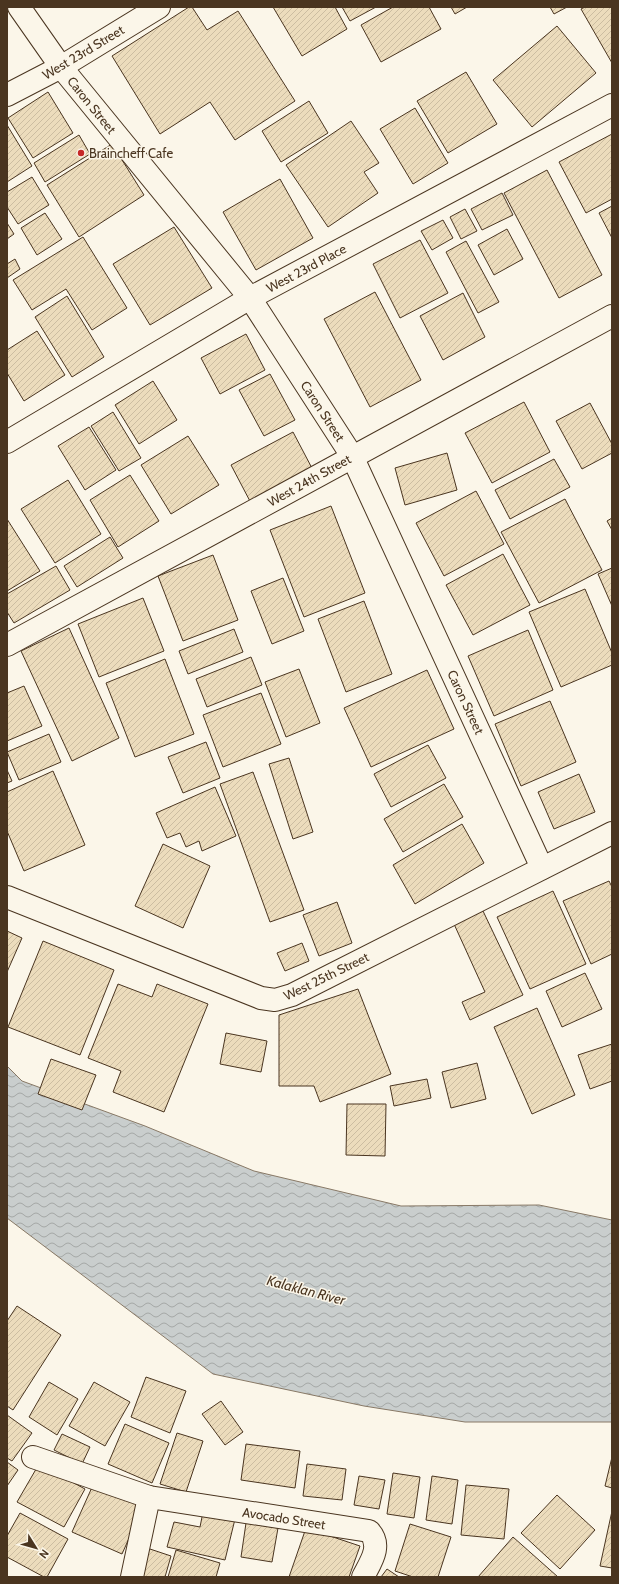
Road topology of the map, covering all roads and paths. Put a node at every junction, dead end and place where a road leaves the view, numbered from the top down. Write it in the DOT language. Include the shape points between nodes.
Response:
graph roads {
  1 [pos="19,7"];
  2 [pos="158,7"];
  3 [pos="61,67"];
  4 [pos="7,95"];
  5 [pos="612,105"];
  6 [pos="250,298"];
  7 [pos="612,316"];
  8 [pos="7,442"];
  9 [pos="352,456"];
  10 [pos="7,645"];
  11 [pos="612,833"];
  12 [pos="542,868"];
  13 [pos="7,897"];
  14 [pos="33,1457"];
  15 [pos="149,1496"];
  16 [pos="132,1577"];
  17 [pos="363,1577"];
  1 -- 3 [label="street, Caron Street"];
  2 -- 3 [label="street, West 23rd Street"];
  3 -- 4 [label="street, West 23rd Street"];
  3 -- 6 [label="street, Caron Street"];
  5 -- 6 [label="street, West 23rd Place"];
  6 -- 8 [label="street, West 23rd Place"];
  6 -- 9 [label="street, Caron Street"];
  7 -- 9 [label="street, West 24th Street"];
  9 -- 10 [label="street, West 24th Street"];
  9 -- 12 [label="street, Caron Street"];
  11 -- 12 [label="street, West 25th Street"];
  12 -- 13 [label="street, West 25th Street" via="292,995 275,1000 261,998"];
  14 -- 15 [label="street"];
  15 -- 16 [label="street"];
  15 -- 17 [label="street, Avocado Street" via="369,1532 376,1544 375,1554"];
}
